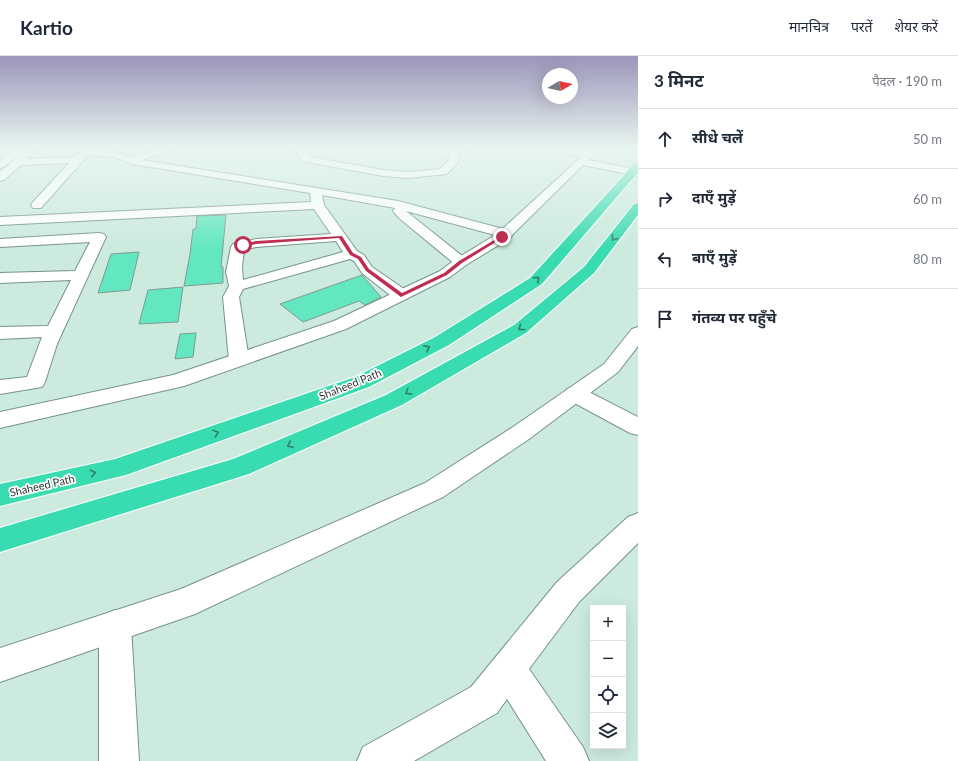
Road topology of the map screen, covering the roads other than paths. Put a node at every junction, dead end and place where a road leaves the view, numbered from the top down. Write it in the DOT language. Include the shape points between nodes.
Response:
graph roads {
  1 [pos="58,182"];
  2 [pos="261,182"];
  3 [pos="554,182"];
  4 [pos="625,182"];
  5 [pos="315,192"];
  6 [pos="37,205"];
  7 [pos="318,205"];
  8 [pos="638,207"];
  9 [pos="399,210"];
  10 [pos="0,221"];
  11 [pos="506,234"];
  12 [pos="341,237"];
  13 [pos="0,244"];
  14 [pos="352,254"];
  15 [pos="461,262"];
  16 [pos="81,275"];
  17 [pos="0,278"];
  18 [pos="237,286"];
  19 [pos="401,295"];
  20 [pos="54,331"];
  21 [pos="0,333"];
  22 [pos="638,333"];
  23 [pos="239,360"];
  24 [pos="0,387"];
  25 [pos="575,394"];
  26 [pos="0,420"];
  27 [pos="638,427"];
  28 [pos="0,495"];
  29 [pos="638,526"];
  30 [pos="0,540"];
  31 [pos="115,626"];
  32 [pos="0,665"];
  33 [pos="508,669"];
  34 [pos="119,761"];
  35 [pos="377,761"];
  36 [pos="569,761"];
  1 -- 6 [label="street"];
  2 -- 5 [label="street"];
  3 -- 11 [label="street"];
  28 -- 4 [label="highway, Shaheed Path, one-way" via="117,468 362,382 442,341 536,281"];
  5 -- 7 [label="street"];
  5 -- 11 [label="street" via="398,205"];
  7 -- 10 [label="street"];
  7 -- 12 [label="street"];
  8 -- 30 [label="highway, one-way" via="589,270 520,329 394,400 240,467"];
  9 -- 15 [label="street"];
  11 -- 15 [label="street"];
  12 -- 14 [label="street"];
  12 -- 18 [label="street" via="256,243 238,247 234,281"];
  13 -- 16 [label="street" via="99,237"];
  14 -- 18 [label="street"];
  14 -- 19 [label="street" via="360,258 367,270"];
  15 -- 19 [label="street" via="445,274"];
  16 -- 17 [label="street"];
  16 -- 20 [label="street"];
  18 -- 23 [label="street" via="231,297"];
  19 -- 23 [label="street" via="340,325"];
  20 -- 21 [label="street"];
  20 -- 24 [label="street" via="34,382"];
  22 -- 25 [label="street" via="611,368"];
  23 -- 26 [label="street" via="177,381"];
  25 -- 27 [label="street"];
  25 -- 31 [label="street" via="434,490 184,603"];
  29 -- 33 [label="street" via="568,592"];
  31 -- 32 [label="street"];
  31 -- 34 [label="street"];
  33 -- 35 [label="street" via="484,700"];
  33 -- 36 [label="street"];
}
